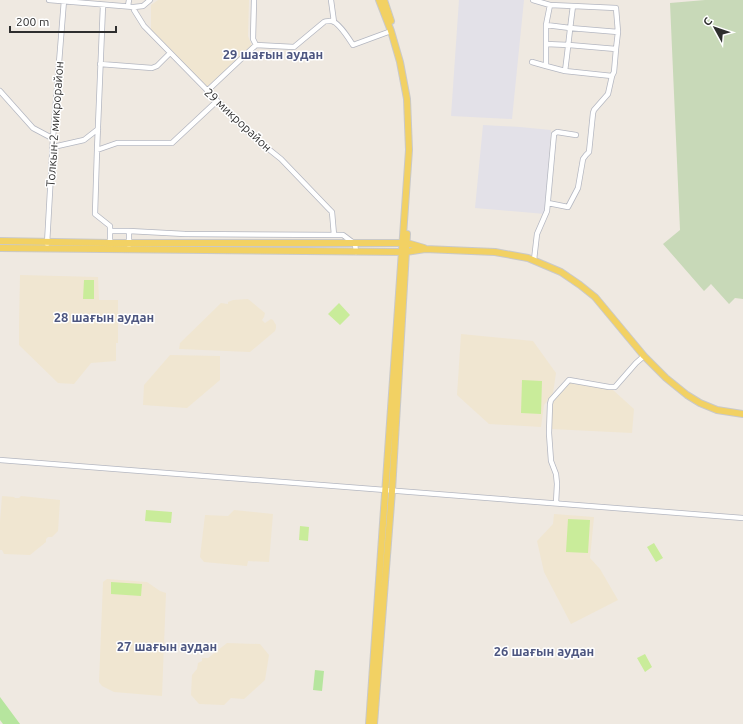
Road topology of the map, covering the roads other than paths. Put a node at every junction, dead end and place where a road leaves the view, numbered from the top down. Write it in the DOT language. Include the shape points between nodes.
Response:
graph roads {
  1 [pos="50,0"];
  2 [pos="129,0"];
  3 [pos="150,0"];
  4 [pos="254,0"];
  5 [pos="331,0"];
  6 [pos="379,0"];
  7 [pos="384,0"];
  8 [pos="533,0"];
  9 [pos="64,1"];
  10 [pos="102,5"];
  11 [pos="550,5"];
  12 [pos="128,6"];
  13 [pos="573,6"];
  14 [pos="134,7"];
  15 [pos="334,22"];
  16 [pos="546,25"];
  17 [pos="570,28"];
  18 [pos="392,30"];
  19 [pos="618,32"];
  20 [pos="546,44"];
  21 [pos="256,45"];
  22 [pos="568,45"];
  23 [pos="616,49"];
  24 [pos="170,53"];
  25 [pos="532,62"];
  26 [pos="100,64"];
  27 [pos="546,66"];
  28 [pos="565,71"];
  29 [pos="612,76"];
  30 [pos="0,91"];
  31 [pos="207,91"];
  32 [pos="217,101"];
  33 [pos="98,129"];
  34 [pos="576,135"];
  35 [pos="53,138"];
  36 [pos="53,147"];
  37 [pos="97,150"];
  38 [pos="548,203"];
  39 [pos="110,231"];
  40 [pos="129,231"];
  41 [pos="334,235"];
  42 [pos="0,241"];
  43 [pos="110,243"];
  44 [pos="405,243"];
  45 [pos="355,244"];
  46 [pos="47,245"];
  47 [pos="129,246"];
  48 [pos="0,248"];
  49 [pos="425,249"];
  50 [pos="356,252"];
  51 [pos="404,252"];
  52 [pos="534,260"];
  53 [pos="644,356"];
  54 [pos="743,414"];
  55 [pos="0,460"];
  56 [pos="385,490"];
  57 [pos="392,491"];
  58 [pos="556,503"];
  59 [pos="743,518"];
  60 [pos="369,724"];
  61 [pos="374,724"];
  1 -- 9 [label="street"];
  2 -- 12 [label="street"];
  3 -- 14 [label="street" via="143,6"];
  4 -- 21 [label="street" via="253,38"];
  5 -- 15 [label="street"];
  6 -- 18 [label="main road"];
  7 -- 18 [label="main road"];
  8 -- 11 [label="street"];
  9 -- 10 [label="street"];
  9 -- 35 [label="street, Толкын-2 микрорайон"];
  10 -- 12 [label="street"];
  10 -- 26 [label="street"];
  11 -- 13 [label="street"];
  11 -- 16 [label="street"];
  12 -- 14 [label="street"];
  13 -- 17 [label="street"];
  13 -- 19 [label="street" via="616,8"];
  14 -- 24 [label="street, 29 микрорайон" via="144,26"];
  15 -- 18 [label="street" via="353,45"];
  15 -- 21 [label="street" via="324,22 294,47"];
  16 -- 17 [label="street"];
  16 -- 20 [label="street"];
  17 -- 19 [label="street"];
  17 -- 22 [label="street"];
  18 -- 44 [label="main road" via="407,99 410,164"];
  19 -- 23 [label="street"];
  20 -- 22 [label="street"];
  20 -- 27 [label="street"];
  21 -- 31 [label="street"];
  22 -- 23 [label="street"];
  22 -- 28 [label="street"];
  23 -- 29 [label="street"];
  24 -- 26 [label="street" via="152,68"];
  24 -- 31 [label="street, 29 микрорайон"];
  25 -- 27 [label="street"];
  26 -- 33 [label="street"];
  27 -- 28 [label="street"];
  28 -- 29 [label="street"];
  29 -- 38 [label="street" via="607,96 593,113 589,152 583,159 578,188 568,207"];
  30 -- 35 [label="street" via="33,128"];
  31 -- 32 [label="street, 29 микрорайон"];
  32 -- 37 [label="street" via="172,143 117,143"];
  32 -- 41 [label="street, 29 микрорайон" via="251,136 281,159 329,208 332,212"];
  33 -- 36 [label="street" via="84,140"];
  33 -- 37 [label="street"];
  34 -- 38 [label="street" via="557,132 554,134"];
  35 -- 36 [label="street, Толкын-2 микрорайон"];
  36 -- 46 [label="street, Толкын-2 микрорайон"];
  37 -- 39 [label="street" via="95,214 110,226"];
  38 -- 52 [label="street" via="537,234"];
  39 -- 40 [label="street"];
  39 -- 43 [label="street"];
  40 -- 41 [label="street"];
  40 -- 47 [label="street"];
  41 -- 45 [label="street" via="343,235"];
  42 -- 46 [label="main road"];
  43 -- 46 [label="main road"];
  43 -- 47 [label="main road"];
  44 -- 45 [label="main road"];
  44 -- 49 [label="main road"];
  44 -- 51 [label="main road"];
  45 -- 47 [label="main road"];
  45 -- 50 [label="street"];
  46 -- 47 [label="main road"];
  46 -- 48 [label="main road"];
  47 -- 50 [label="main road"];
  49 -- 51 [label="main road"];
  49 -- 52 [label="main road" via="495,252"];
  50 -- 51 [label="main road"];
  51 -- 56 [label="main road"];
  51 -- 57 [label="main road" via="404,298"];
  52 -- 53 [label="main road" via="561,272 595,297"];
  53 -- 54 [label="main road" via="666,378 700,403 717,410"];
  53 -- 58 [label="street" via="615,387 569,380 551,400 549,432 557,484"];
  55 -- 56 [label="street"];
  56 -- 57 [label="street"];
  56 -- 60 [label="main road"];
  57 -- 58 [label="street"];
  57 -- 61 [label="main road"];
  58 -- 59 [label="street"];
}
